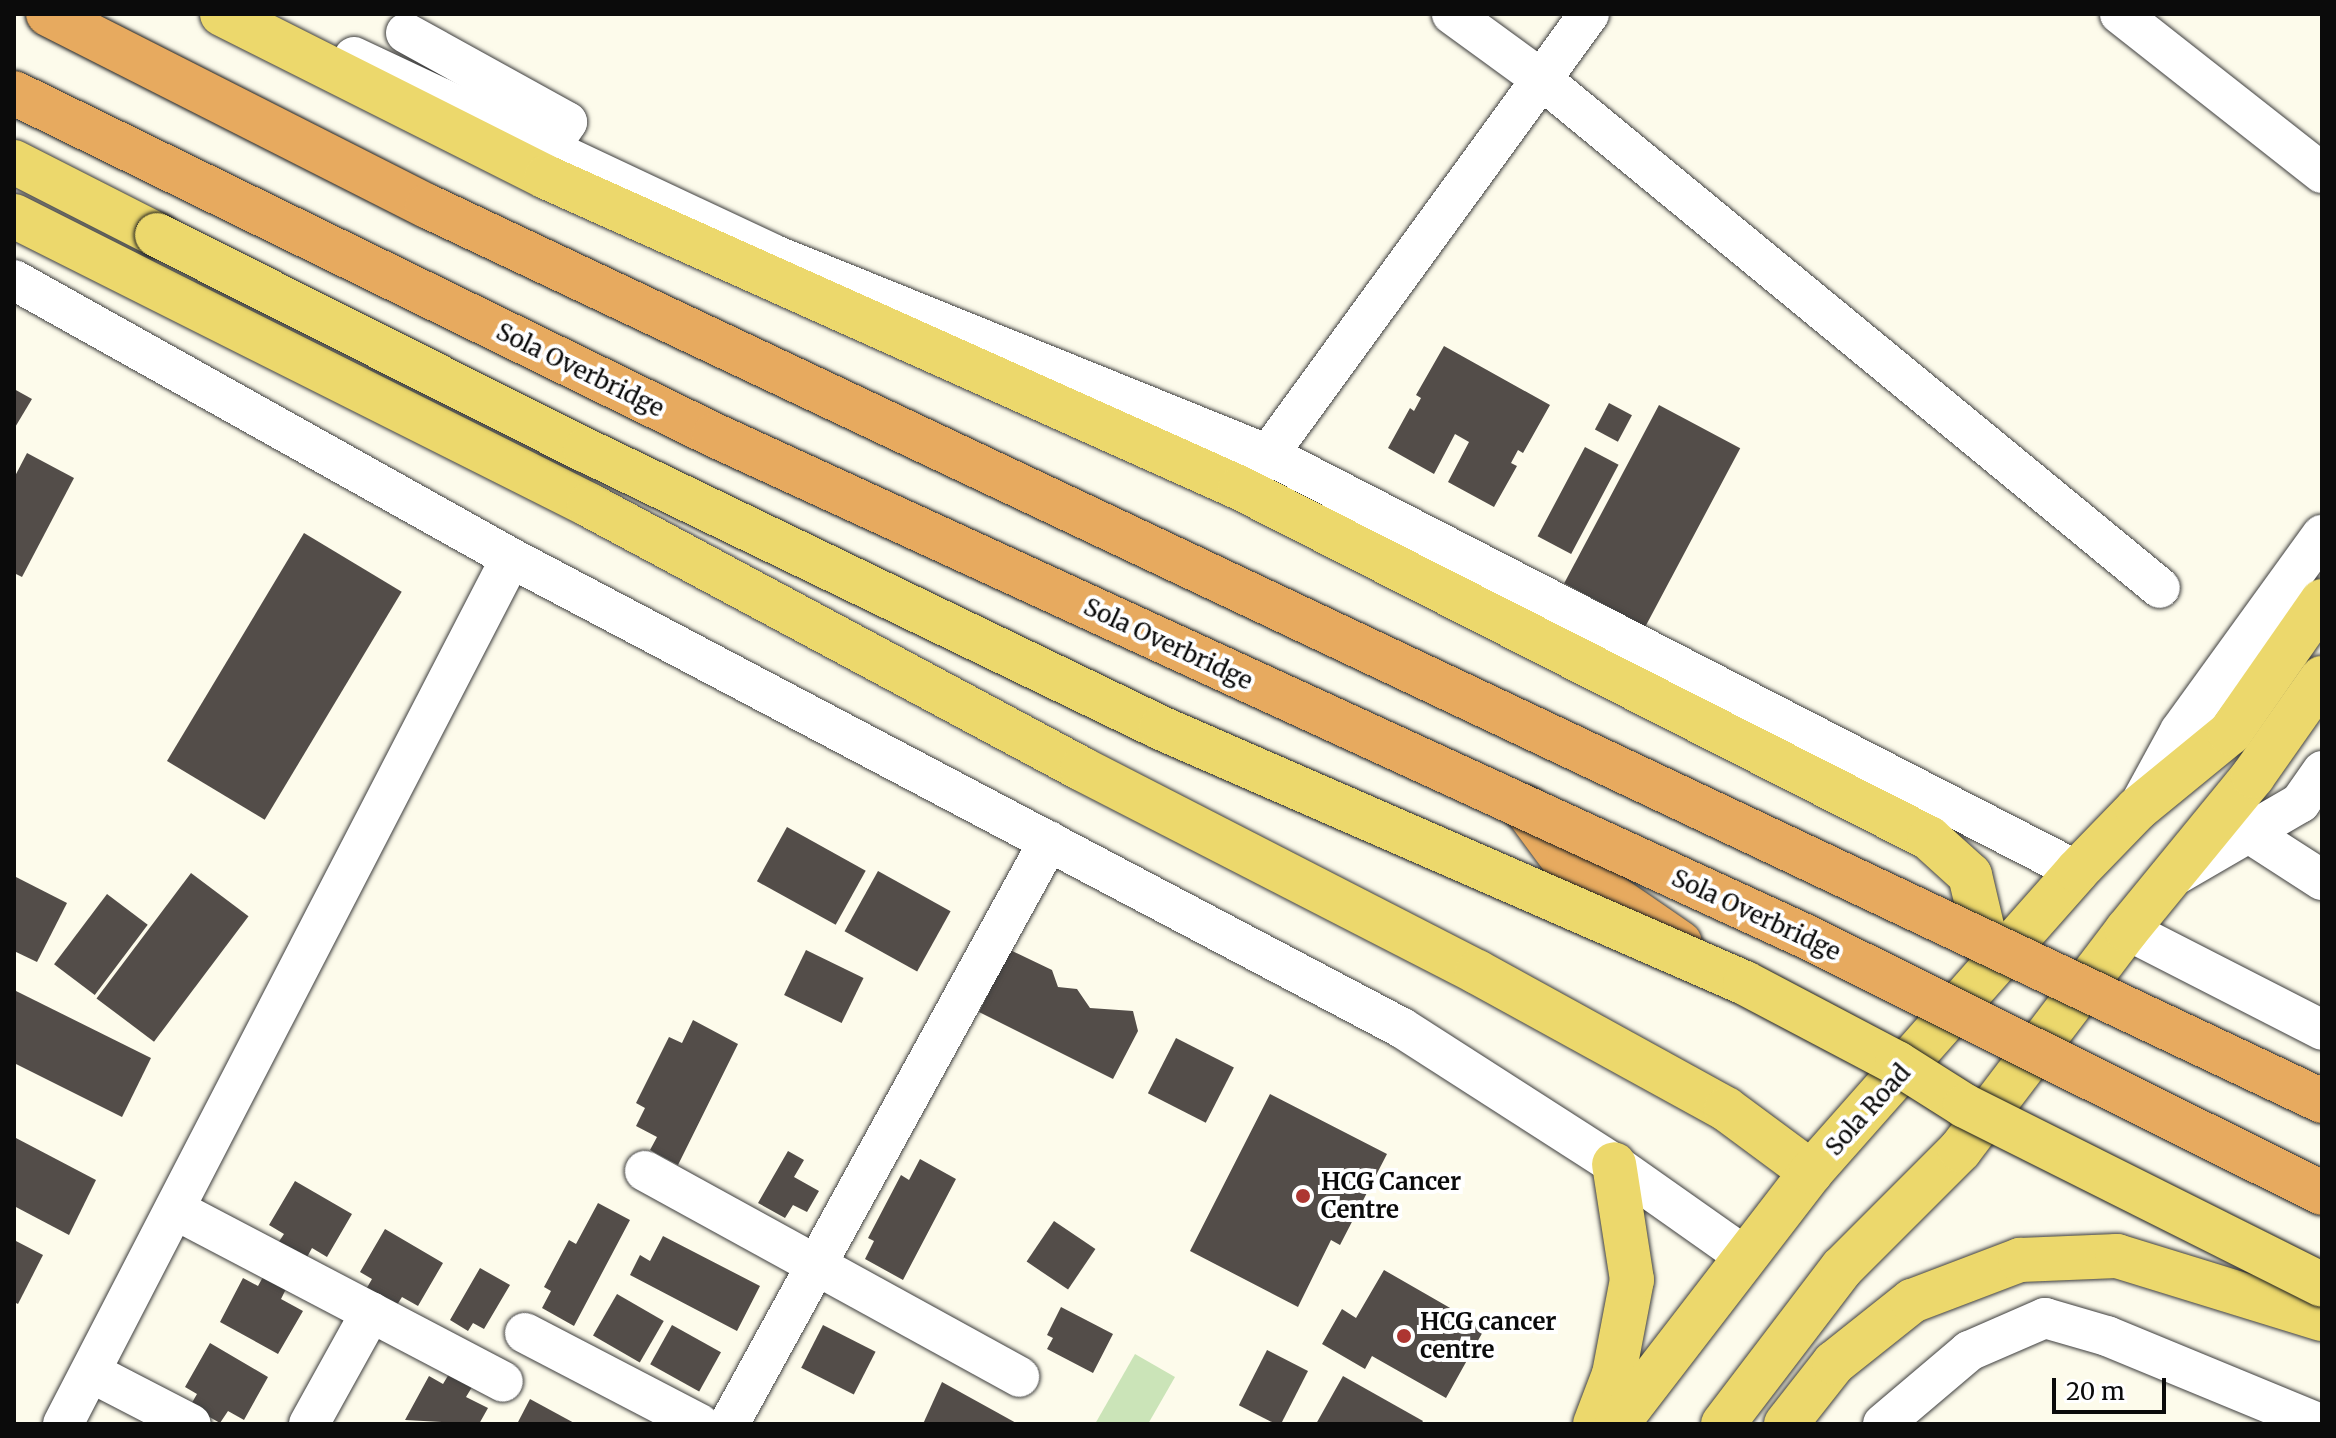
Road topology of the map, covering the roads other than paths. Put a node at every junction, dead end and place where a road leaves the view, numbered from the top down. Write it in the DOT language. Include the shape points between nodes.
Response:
graph roads {
  1 [pos="48,14"];
  2 [pos="1452,14"];
  3 [pos="1589,14"];
  4 [pos="2120,14"];
  5 [pos="236,22"];
  6 [pos="406,33"];
  7 [pos="1541,79"];
  8 [pos="14,93"];
  9 [pos="14,162"];
  10 [pos="547,164"];
  11 [pos="2322,173"];
  12 [pos="14,216"];
  13 [pos="14,280"];
  14 [pos="1271,456"];
  15 [pos="1240,488"];
  16 [pos="2322,535"];
  17 [pos="511,558"];
  18 [pos="2160,588"];
  19 [pos="2322,601"];
  20 [pos="2322,678"];
  21 [pos="2322,771"];
  22 [pos="1525,808"];
  23 [pos="2137,809"];
  24 [pos="2249,833"];
  25 [pos="1049,841"];
  26 [pos="2077,871"];
  27 [pos="2174,876"];
  28 [pos="2322,880"];
  29 [pos="2127,930"];
  30 [pos="1986,943"];
  31 [pos="1728,976"];
  32 [pos="2322,1030"];
  33 [pos="2322,1101"];
  34 [pos="1614,1164"];
  35 [pos="645,1171"];
  36 [pos="1811,1172"];
  37 [pos="2322,1193"];
  38 [pos="176,1210"];
  39 [pos="1743,1255"];
  40 [pos="816,1265"];
  41 [pos="2322,1285"];
  42 [pos="371,1312"];
  43 [pos="2322,1319"];
  44 [pos="525,1333"];
  45 [pos="92,1373"];
  46 [pos="1019,1377"];
  47 [pos="503,1382"];
  48 [pos="632,1409"];
  49 [pos="63,1424"];
  50 [pos="191,1424"];
  51 [pos="309,1424"];
  52 [pos="700,1424"];
  53 [pos="729,1424"];
  54 [pos="1595,1424"];
  55 [pos="1617,1424"];
  56 [pos="1723,1424"];
  57 [pos="1786,1424"];
  58 [pos="1883,1424"];
  59 [pos="2320,1424"];
  1 -- 30 [label="highway, bridge" via="427,206"];
  2 -- 7 [label="street"];
  3 -- 7 [label="street"];
  4 -- 11 [label="street"];
  5 -- 10 [label="main road"];
  6 -- 10 [label="street" via="567,122"];
  7 -- 14 [label="street"];
  7 -- 18 [label="street"];
  8 -- 22 [label="highway, Sola Overbridge, bridge" via="714,435"];
  9 -- 31 [label="main road, bridge" via="585,450 1161,728"];
  10 -- 14 [label="street"];
  10 -- 15 [label="main road"];
  12 -- 36 [label="main road" via="589,505 1067,762 1477,972 1726,1109"];
  13 -- 17 [label="street"];
  14 -- 15 [label="street"];
  14 -- 26 [label="street"];
  15 -- 30 [label="main road" via="1929,838 1970,875"];
  16 -- 23 [label="street" via="2180,731"];
  17 -- 25 [label="street"];
  17 -- 38 [label="street"];
  19 -- 23 [label="main road, Sola Road" via="2230,733"];
  20 -- 27 [label="main road"];
  21 -- 24 [label="street" via="2300,803"];
  22 -- 31 [label="highway, bridge" via="1567,865"];
  22 -- 37 [label="highway, Sola Overbridge, bridge" via="1807,937"];
  23 -- 26 [label="main road, Sola Road"];
  24 -- 27 [label="street"];
  24 -- 28 [label="street"];
  25 -- 34 [label="street" via="1402,1028"];
  25 -- 40 [label="street"];
  26 -- 36 [label="main road, Sola Road"];
  27 -- 29 [label="main road"];
  29 -- 32 [label="street"];
  29 -- 56 [label="main road" via="1960,1150 1842,1268"];
  30 -- 33 [label="highway, bridge"];
  31 -- 41 [label="main road, bridge" via="1897,1063 1965,1106"];
  34 -- 39 [label="street"];
  34 -- 54 [label="main road" via="1632,1280 1614,1374"];
  35 -- 40 [label="street"];
  36 -- 39 [label="main road, Sola Road"];
  38 -- 42 [label="street"];
  38 -- 45 [label="street"];
  39 -- 55 [label="main road, Sola Road"];
  40 -- 46 [label="street"];
  40 -- 53 [label="street"];
  42 -- 47 [label="street"];
  42 -- 51 [label="street"];
  43 -- 57 [label="main road" via="2117,1256 2020,1260 1912,1301 1834,1363"];
  44 -- 48 [label="street"];
  45 -- 49 [label="street"];
  45 -- 50 [label="street"];
  48 -- 52 [label="street"];
  58 -- 59 [label="street" via="1969,1351 2045,1318 2107,1336"];
}
